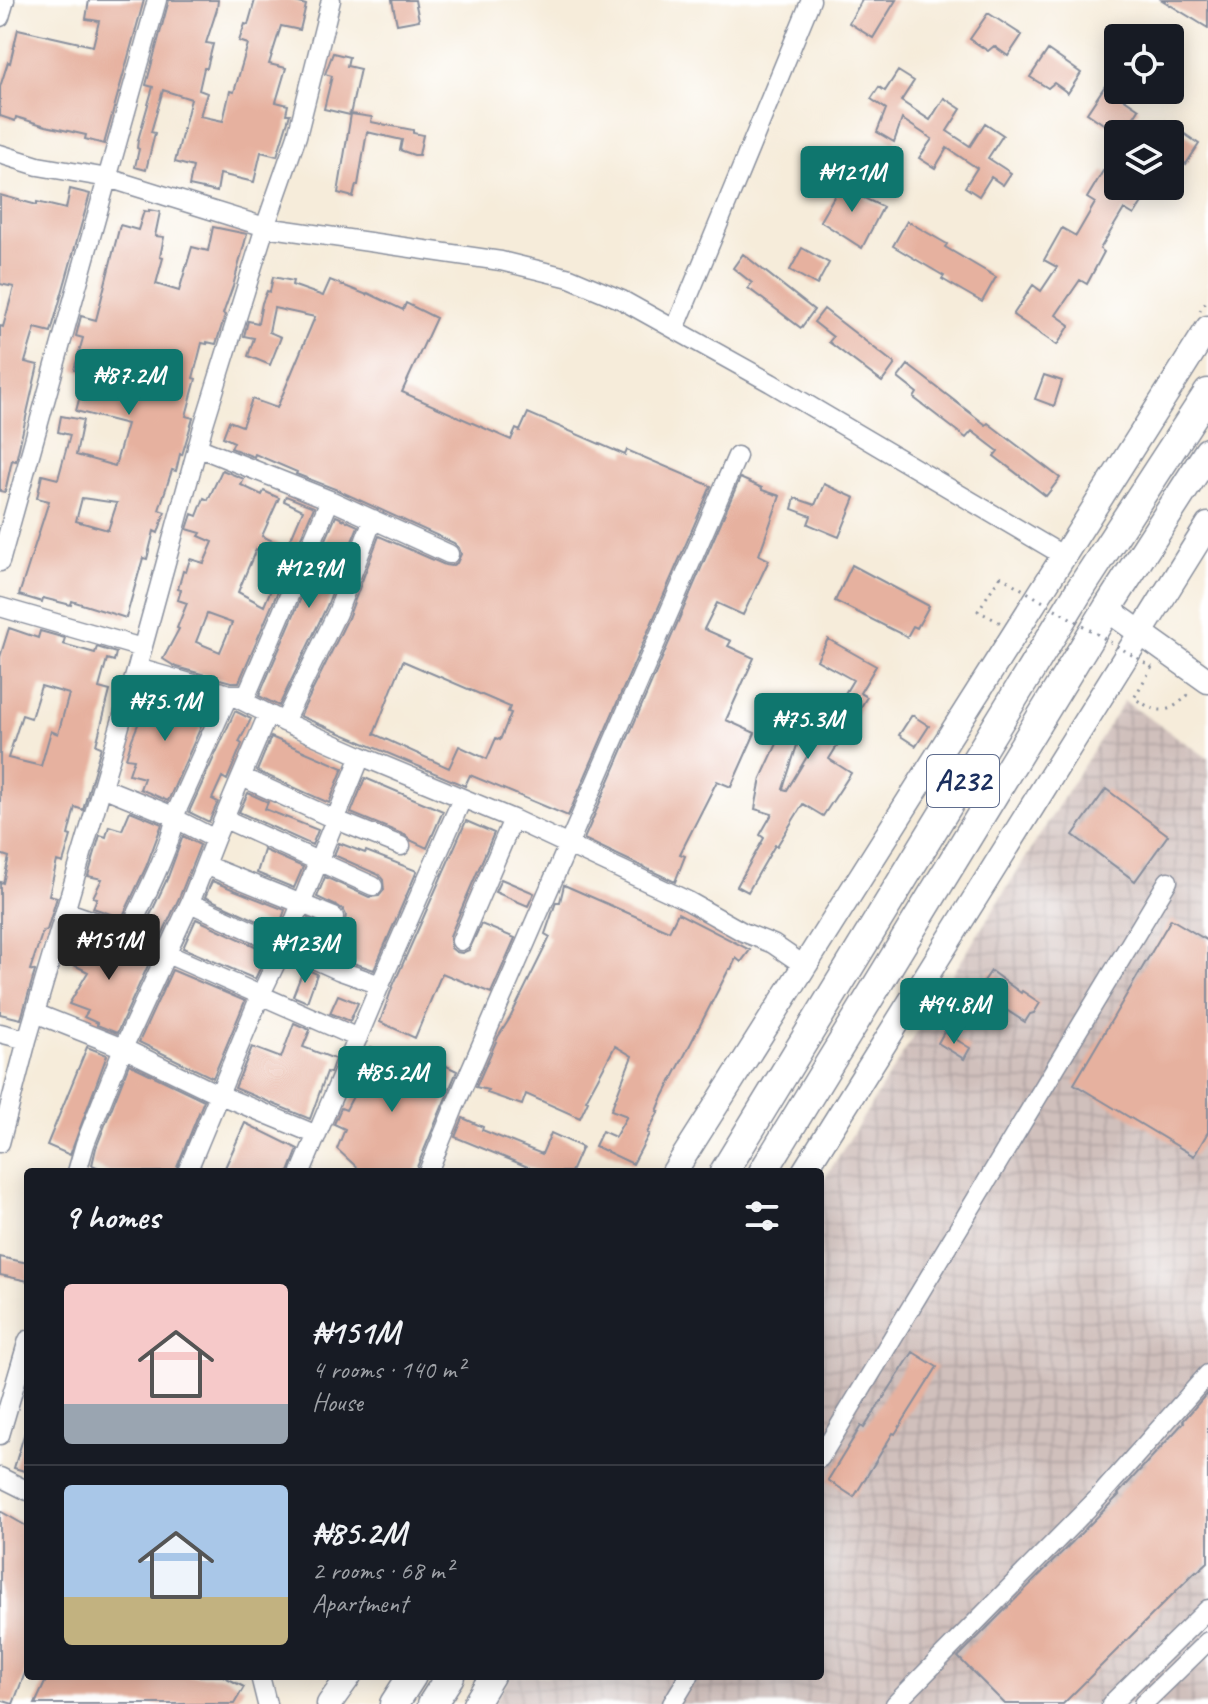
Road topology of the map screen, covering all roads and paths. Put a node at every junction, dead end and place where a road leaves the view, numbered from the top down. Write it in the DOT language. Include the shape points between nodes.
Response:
graph roads {
  1 [pos="5,0"];
  2 [pos="157,0"];
  3 [pos="331,0"];
  4 [pos="811,0"];
  5 [pos="0,17"];
  6 [pos="0,154"];
  7 [pos="108,178"];
  8 [pos="265,227"];
  9 [pos="1208,328"];
  10 [pos="675,329"];
  11 [pos="1208,393"];
  12 [pos="197,447"];
  13 [pos="1208,452"];
  14 [pos="737,456"];
  15 [pos="330,500"];
  16 [pos="373,519"];
  17 [pos="1208,525"];
  18 [pos="449,554"];
  19 [pos="1064,556"];
  20 [pos="0,562"];
  21 [pos="0,607"];
  22 [pos="1107,609"];
  23 [pos="1006,626"];
  24 [pos="1140,632"];
  25 [pos="142,648"];
  26 [pos="137,668"];
  27 [pos="1206,680"];
  28 [pos="229,694"];
  29 [pos="276,718"];
  30 [pos="361,756"];
  31 [pos="242,777"];
  32 [pos="102,787"];
  33 [pos="462,799"];
  34 [pos="176,818"];
  35 [pos="225,819"];
  36 [pos="334,819"];
  37 [pos="513,819"];
  38 [pos="215,839"];
  39 [pos="569,845"];
  40 [pos="401,846"];
  41 [pos="318,861"];
  42 [pos="205,865"];
  43 [pos="1168,881"];
  44 [pos="373,886"];
  45 [pos="190,903"];
  46 [pos="301,904"];
  47 [pos="65,911"];
  48 [pos="334,917"];
  49 [pos="128,933"];
  50 [pos="461,941"];
  51 [pos="284,946"];
  52 [pos="167,954"];
  53 [pos="805,966"];
  54 [pos="380,985"];
  55 [pos="260,996"];
  56 [pos="35,1013"];
  57 [pos="0,1033"];
  58 [pos="358,1038"];
  59 [pos="27,1040"];
  60 [pos="123,1048"];
  61 [pos="220,1095"];
  62 [pos="317,1135"];
  63 [pos="0,1143"];
  64 [pos="78,1168"];
  65 [pos="189,1168"];
  66 [pos="303,1168"];
  67 [pos="430,1168"];
  68 [pos="677,1168"];
  69 [pos="726,1168"];
  70 [pos="765,1168"];
  71 [pos="806,1168"];
  72 [pos="24,1354"];
  73 [pos="1208,1374"];
  74 [pos="0,1435"];
  75 [pos="824,1451"];
  76 [pos="0,1477"];
  77 [pos="24,1489"];
  78 [pos="1208,1609"];
  79 [pos="1208,1641"];
  80 [pos="261,1680"];
  81 [pos="346,1680"];
  82 [pos="409,1680"];
  83 [pos="447,1680"];
  84 [pos="490,1680"];
  85 [pos="687,1680"];
  86 [pos="267,1704"];
  87 [pos="329,1704"];
  88 [pos="394,1704"];
  89 [pos="432,1704"];
  90 [pos="475,1704"];
  91 [pos="672,1704"];
  92 [pos="895,1704"];
  93 [pos="1111,1704"];
  94 [pos="1143,1704"];
  1 -- 5 [label="street"];
  2 -- 7 [label="street"];
  3 -- 8 [label="street" via="297,136"];
  4 -- 10 [label="street"];
  6 -- 7 [label="street"];
  7 -- 8 [label="street"];
  7 -- 20 [label="street"];
  8 -- 10 [label="street" via="501,261 570,278"];
  8 -- 12 [label="street"];
  9 -- 19 [label="main road"];
  10 -- 19 [label="street"];
  11 -- 69 [label="highway, A232" via="1079,591"];
  12 -- 15 [label="street"];
  12 -- 25 [label="street"];
  13 -- 22 [label="highway, A232"];
  14 -- 39 [label="street"];
  15 -- 16 [label="street"];
  15 -- 28 [label="street" via="247,694"];
  16 -- 18 [label="street"];
  16 -- 29 [label="street" via="337,613"];
  17 -- 24 [label="main road"];
  19 -- 53 [label="main road"];
  21 -- 25 [label="street"];
  22 -- 24 [label="main road"];
  22 -- 70 [label="highway, A232"];
  23 -- 27 [label="path, bridge" via="978,611 1000,576 1152,667 1134,698 1154,711 1181,703"];
  24 -- 27 [label="main road"];
  24 -- 71 [label="main road"];
  25 -- 26 [label="street"];
  26 -- 28 [label="street"];
  26 -- 32 [label="street"];
  28 -- 29 [label="street"];
  28 -- 34 [label="street"];
  29 -- 30 [label="street"];
  29 -- 31 [label="street"];
  30 -- 33 [label="street"];
  30 -- 36 [label="street"];
  31 -- 35 [label="street"];
  31 -- 36 [label="street"];
  32 -- 34 [label="street"];
  32 -- 47 [label="street"];
  33 -- 37 [label="street"];
  33 -- 54 [label="street"];
  34 -- 38 [label="street"];
  34 -- 49 [label="street"];
  35 -- 38 [label="street"];
  35 -- 41 [label="street"];
  36 -- 40 [label="street"];
  36 -- 41 [label="street"];
  37 -- 39 [label="street"];
  37 -- 50 [label="street"];
  38 -- 42 [label="street"];
  39 -- 53 [label="street" via="773,944"];
  39 -- 67 [label="street"];
  41 -- 44 [label="street"];
  41 -- 46 [label="street"];
  42 -- 45 [label="street"];
  42 -- 46 [label="street"];
  43 -- 75 [label="street"];
  45 -- 51 [label="street"];
  45 -- 52 [label="street"];
  46 -- 48 [label="street"];
  46 -- 51 [label="street"];
  47 -- 49 [label="street"];
  47 -- 56 [label="street"];
  49 -- 52 [label="street"];
  51 -- 54 [label="street"];
  51 -- 55 [label="street"];
  52 -- 55 [label="street"];
  52 -- 60 [label="street"];
  53 -- 68 [label="main road"];
  54 -- 58 [label="street"];
  55 -- 58 [label="street"];
  55 -- 61 [label="street"];
  56 -- 59 [label="street"];
  56 -- 60 [label="street"];
  57 -- 59 [label="street"];
  58 -- 62 [label="street"];
  59 -- 63 [label="street"];
  60 -- 61 [label="street"];
  60 -- 64 [label="street"];
  61 -- 62 [label="street"];
  61 -- 65 [label="street"];
  62 -- 66 [label="street"];
  72 -- 74 [label="street"];
  73 -- 92 [label="street" via="1097,1499"];
  76 -- 77 [label="street"];
  78 -- 93 [label="street"];
  79 -- 94 [label="street"];
  80 -- 86 [label="street"];
  81 -- 87 [label="main road"];
  82 -- 88 [label="highway"];
  83 -- 89 [label="highway"];
  84 -- 90 [label="main road"];
  85 -- 91 [label="street"];
}
